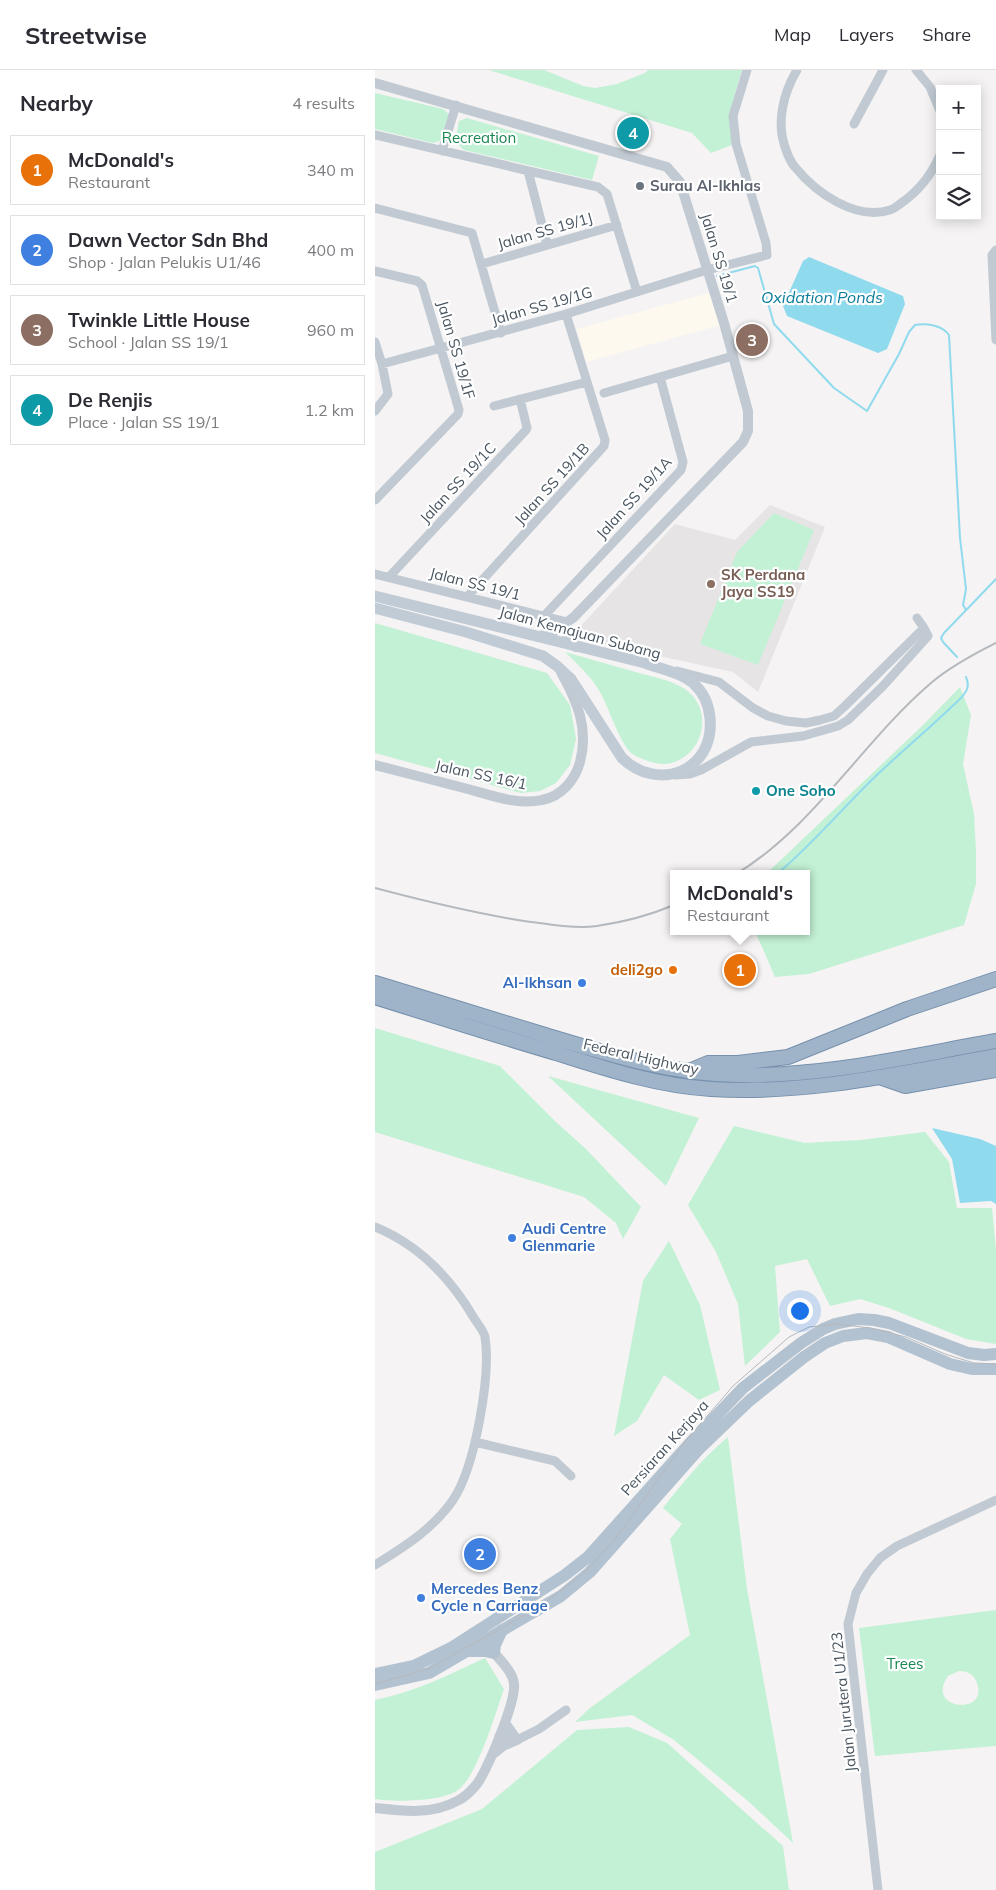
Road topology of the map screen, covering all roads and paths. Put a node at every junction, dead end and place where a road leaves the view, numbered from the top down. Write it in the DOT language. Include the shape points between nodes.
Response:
graph roads {
  1 [pos="747,70"];
  2 [pos="797,70"];
  3 [pos="883,70"];
  4 [pos="916,70"];
  5 [pos="375,83"];
  6 [pos="936,102"];
  7 [pos="456,106"];
  8 [pos="854,124"];
  9 [pos="375,136"];
  10 [pos="442,151"];
  11 [pos="936,164"];
  12 [pos="528,171"];
  13 [pos="375,208"];
  14 [pos="617,224"];
  15 [pos="547,244"];
  16 [pos="996,250"];
  17 [pos="482,264"];
  18 [pos="707,270"];
  19 [pos="375,271"];
  20 [pos="637,292"];
  21 [pos="566,314"];
  22 [pos="501,333"];
  23 [pos="996,340"];
  24 [pos="375,342"];
  25 [pos="442,348"];
  26 [pos="733,356"];
  27 [pos="383,364"];
  28 [pos="661,377"];
  29 [pos="587,382"];
  30 [pos="604,393"];
  31 [pos="520,399"];
  32 [pos="494,406"];
  33 [pos="375,410"];
  34 [pos="375,500"];
  35 [pos="375,574"];
  36 [pos="389,578"];
  37 [pos="375,596"];
  38 [pos="467,597"];
  39 [pos="375,608"];
  40 [pos="544,616"];
  41 [pos="917,618"];
  42 [pos="565,624"];
  43 [pos="924,628"];
  44 [pos="537,637"];
  45 [pos="576,647"];
  46 [pos="645,663"];
  47 [pos="557,666"];
  48 [pos="874,678"];
  49 [pos="883,686"];
  50 [pos="375,765"];
  51 [pos="668,774"];
  52 [pos="996,979"];
  53 [pos="375,982"];
  54 [pos="375,997"];
  55 [pos="996,1041"];
  56 [pos="996,1056"];
  57 [pos="996,1070"];
  58 [pos="689,1071"];
  59 [pos="878,1077"];
  60 [pos="375,1227"];
  61 [pos="996,1354"];
  62 [pos="996,1369"];
  63 [pos="475,1442"];
  64 [pos="695,1446"];
  65 [pos="571,1476"];
  66 [pos="996,1500"];
  67 [pos="375,1565"];
  68 [pos="502,1630"];
  69 [pos="484,1640"];
  70 [pos="466,1651"];
  71 [pos="494,1653"];
  72 [pos="375,1674"];
  73 [pos="375,1685"];
  74 [pos="566,1710"];
  75 [pos="505,1723"];
  76 [pos="499,1736"];
  77 [pos="517,1740"];
  78 [pos="492,1755"];
  79 [pos="375,1808"];
  80 [pos="878,1890"];
  1 -- 18 [label="street, Jalan SS 19/1G" via="733,116 736,144 768,253"];
  2 -- 11 [label="street" via="784,96 785,145 794,166 839,204 867,213 891,210 914,195"];
  3 -- 8 [label="street"];
  4 -- 6 [label="street"];
  5 -- 7 [label="street, Jalan SS 19/1"];
  7 -- 10 [label="street"];
  7 -- 18 [label="street, Jalan SS 19/1" via="667,168 680,182"];
  9 -- 10 [label="street"];
  10 -- 12 [label="street"];
  12 -- 14 [label="street" via="604,190"];
  12 -- 15 [label="street"];
  13 -- 17 [label="street" via="472,233"];
  14 -- 15 [label="street, Jalan SS 19/1J"];
  14 -- 20 [label="street"];
  15 -- 17 [label="street, Jalan SS 19/1J"];
  16 -- 23 [label="street" via="992,255"];
  17 -- 22 [label="street"];
  18 -- 20 [label="street, Jalan SS 19/1G"];
  18 -- 26 [label="street, Jalan SS 19/1"];
  19 -- 25 [label="street, Jalan SS 19/1F" via="422,285"];
  20 -- 21 [label="street, Jalan SS 19/1G"];
  21 -- 22 [label="street, Jalan SS 19/1G"];
  21 -- 29 [label="street, Jalan SS 19/1B"];
  22 -- 25 [label="street, Jalan SS 19/1G"];
  24 -- 27 [label="street"];
  25 -- 27 [label="street, Jalan SS 19/1G"];
  25 -- 34 [label="street, Jalan SS 19/1F" via="458,414"];
  26 -- 28 [label="street"];
  26 -- 42 [label="street, Jalan SS 19/1" via="749,420 743,442"];
  27 -- 33 [label="street" via="388,394"];
  28 -- 30 [label="street"];
  28 -- 40 [label="street, Jalan SS 19/1A" via="683,462 681,470"];
  29 -- 31 [label="street"];
  29 -- 38 [label="street, Jalan SS 19/1B" via="605,440 602,450"];
  31 -- 32 [label="street"];
  31 -- 36 [label="street, Jalan SS 19/1C" via="527,428"];
  35 -- 36 [label="street, Jalan SS 19/1"];
  36 -- 38 [label="street, Jalan SS 19/1"];
  37 -- 44 [label="main road, Jalan Kemajuan Subang"];
  38 -- 40 [label="street, Jalan SS 19/1"];
  39 -- 47 [label="main road, Jalan Kemajuan Subang" via="520,648 543,656"];
  40 -- 42 [label="street, Jalan SS 19/1"];
  41 -- 43 [label="street"];
  42 -- 44 [label="street, Jalan SS 19/1"];
  42 -- 45 [label="street" via="569,639"];
  43 -- 48 [label="street"];
  43 -- 49 [label="street" via="928,633 927,639"];
  44 -- 45 [label="main road, Jalan Kemajuan Subang"];
  45 -- 46 [label="main road, Jalan Kemajuan Subang"];
  46 -- 48 [label="street" via="719,682 753,708 787,721 806,722 834,716"];
  46 -- 51 [label="main road, Jalan Kemajuan Subang" via="693,683 705,698 709,711 709,737 704,751 686,769"];
  47 -- 50 [label="street, Jalan SS 16/1" via="580,711 584,741 574,778 556,795 524,801 499,797"];
  47 -- 51 [label="main road, Jalan Kemajuan Subang" via="582,694 618,753 629,765 649,774"];
  48 -- 49 [label="street"];
  49 -- 51 [label="street" via="838,726 803,736 751,742 690,774"];
  52 -- 58 [label="highway" via="907,1009 788,1057 708,1063"];
  53 -- 58 [label="highway, Federal Highway" via="584,1047"];
  54 -- 59 [label="highway, Federal Highway" via="581,1061 669,1084 709,1089 770,1090"];
  55 -- 58 [label="highway, Federal Highway" via="854,1066 773,1075"];
  56 -- 59 [label="highway, Federal Highway"];
  57 -- 59 [label="highway" via="905,1086"];
  60 -- 63 [label="street" via="415,1247 464,1300 485,1336 485,1374"];
  61 -- 64 [label="main road, Persiaran Kerjaya" via="968,1353 874,1320 858,1319 835,1324 801,1343 743,1388"];
  62 -- 64 [label="main road, Persiaran Kerjaya" via="972,1369 950,1364 888,1337 867,1333 843,1336 804,1357"];
  63 -- 65 [label="street" via="555,1461"];
  63 -- 67 [label="street" via="453,1500 422,1534"];
  64 -- 68 [label="main road, Persiaran Kerjaya" via="590,1572 561,1596"];
  64 -- 72 [label="main road, Persiaran Kerjaya" via="587,1557 565,1575 451,1648 414,1666"];
  66 -- 80 [label="street, Jalan Jurutera U1/23" via="897,1546 867,1574 856,1593 849,1624"];
  68 -- 69 [label="main road, Persiaran Kerjaya"];
  68 -- 71 [label="main road"];
  69 -- 70 [label="main road, Persiaran Kerjaya"];
  69 -- 71 [label="street"];
  70 -- 71 [label="main road"];
  70 -- 73 [label="main road, Persiaran Kerjaya" via="429,1673"];
  71 -- 75 [label="street" via="514,1683"];
  74 -- 77 [label="street"];
  75 -- 76 [label="street"];
  75 -- 77 [label="street"];
  76 -- 77 [label="street"];
  76 -- 78 [label="street"];
  77 -- 78 [label="street"];
  78 -- 79 [label="street" via="475,1786 458,1801 444,1807 416,1811"];
}
